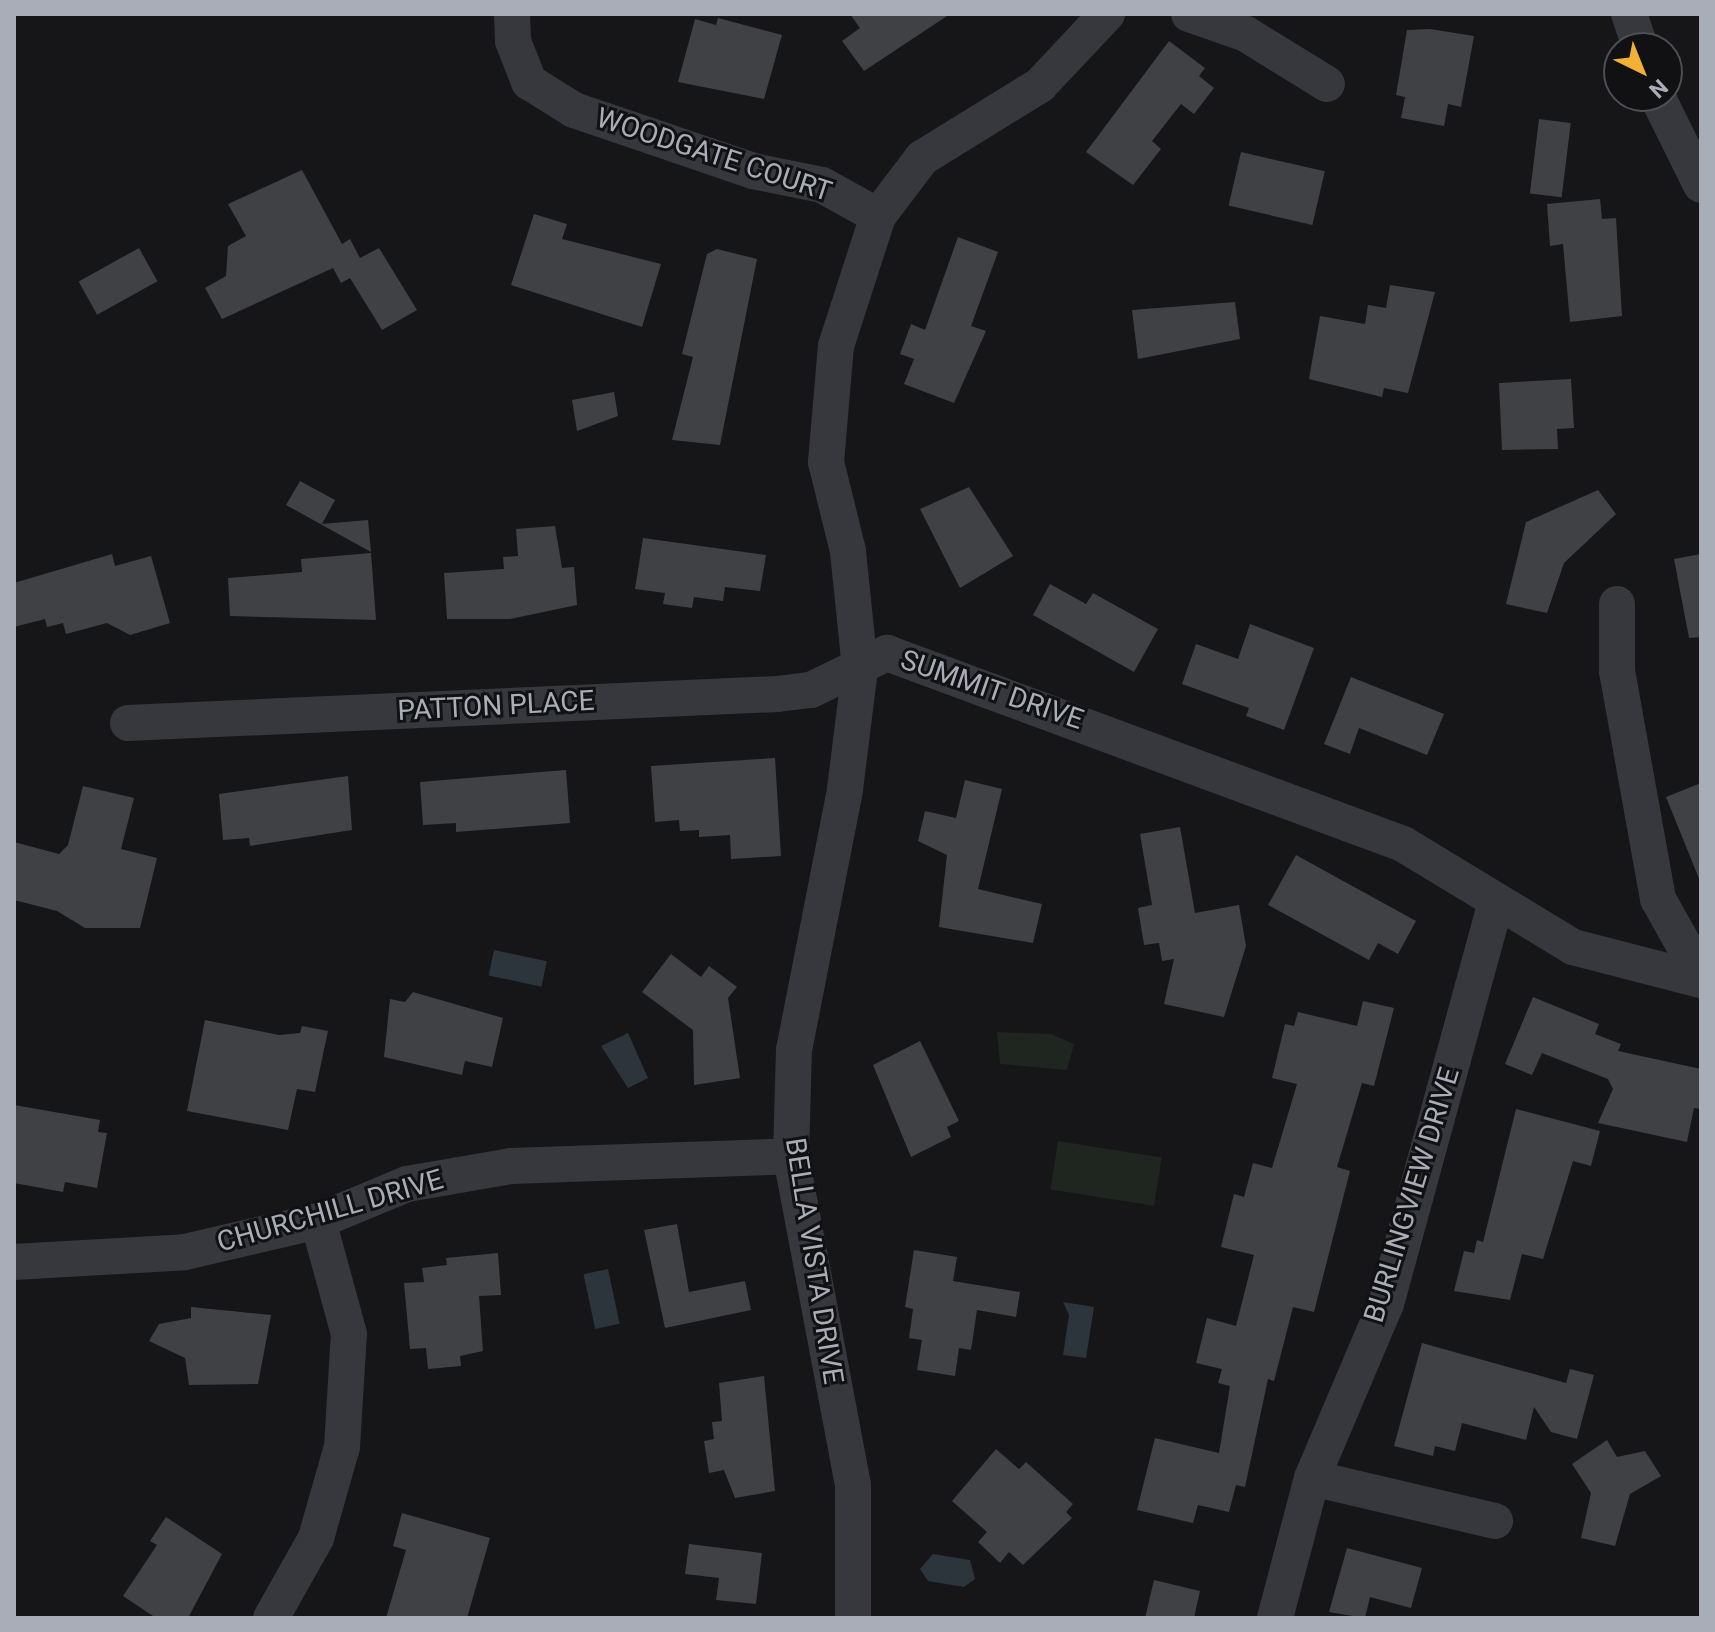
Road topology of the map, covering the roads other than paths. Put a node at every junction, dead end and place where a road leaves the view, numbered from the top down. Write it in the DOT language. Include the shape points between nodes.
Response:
graph roads {
  1 [pos="512,14"];
  2 [pos="1107,14"];
  3 [pos="1189,14"];
  4 [pos="1327,84"];
  5 [pos="1665,112"];
  6 [pos="1701,185"];
  7 [pos="878,216"];
  8 [pos="1617,604"];
  9 [pos="860,668"];
  10 [pos="128,723"];
  11 [pos="1495,905"];
  12 [pos="1701,978"];
  13 [pos="791,1156"];
  14 [pos="318,1221"];
  15 [pos="14,1262"];
  16 [pos="1312,1478"];
  17 [pos="1495,1521"];
  18 [pos="271,1618"];
  19 [pos="853,1618"];
  20 [pos="1275,1618"];
  1 -- 7 [label="street, WOODGATE COURT" via="513,41 529,82 574,110 753,171 822,185"];
  2 -- 7 [label="street, SUMMIT DRIVE" via="1040,85 922,158"];
  3 -- 4 [label="street" via="1246,34"];
  5 -- 6 [label="street"];
  7 -- 9 [label="street, SUMMIT DRIVE" via="836,346 826,462 848,551"];
  8 -- 12 [label="street" via="1617,671 1658,899"];
  9 -- 10 [label="street, PATTON PLACE" via="811,690 777,694"];
  9 -- 11 [label="street, SUMMIT DRIVE" via="887,653 933,665 1403,844"];
  9 -- 13 [label="street, BELLA VISTA DRIVE" via="845,789 794,1050"];
  11 -- 12 [label="street, SUMMIT DRIVE" via="1573,947"];
  11 -- 16 [label="street, BURLINGVIEW DRIVE" via="1386,1304"];
  13 -- 14 [label="street, CHURCHILL DRIVE" via="511,1166 407,1184"];
  13 -- 19 [label="street, BELLA VISTA DRIVE" via="853,1485"];
  14 -- 15 [label="street, CHURCHILL DRIVE" via="185,1252"];
  14 -- 18 [label="street" via="349,1334 342,1447 316,1538"];
  16 -- 17 [label="street"];
  16 -- 20 [label="street, BURLINGVIEW DRIVE"];
}
